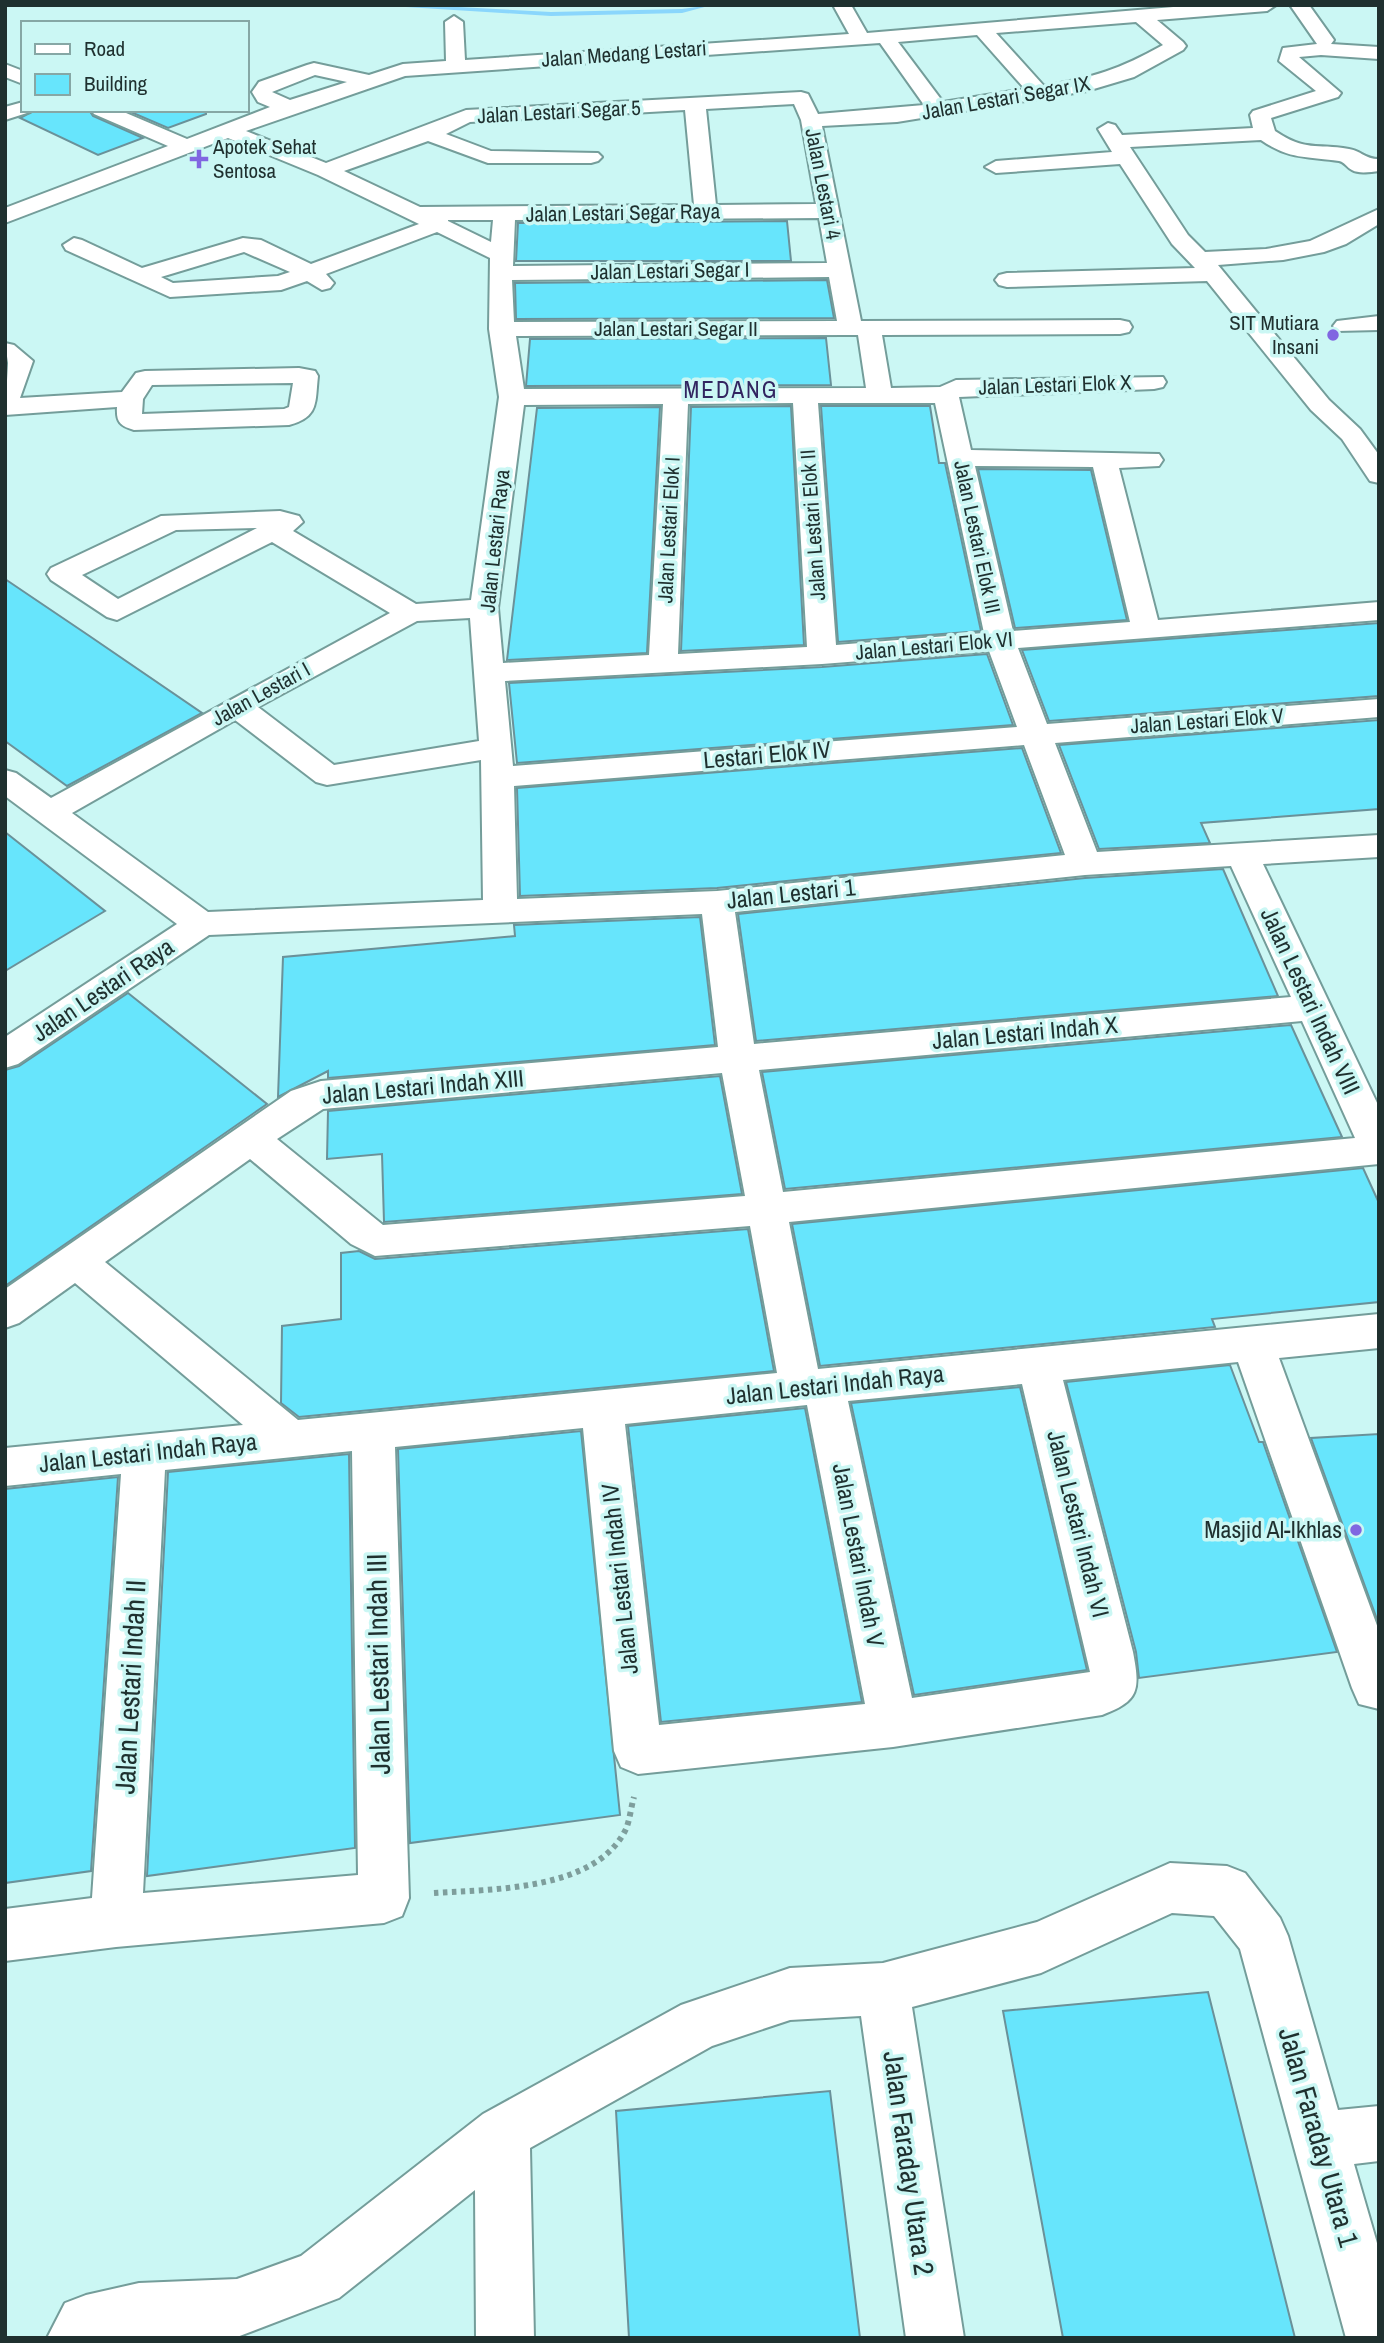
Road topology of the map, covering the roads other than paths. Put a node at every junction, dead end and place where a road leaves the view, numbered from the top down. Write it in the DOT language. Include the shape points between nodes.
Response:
graph roads {
  1 [pos="842,5"];
  2 [pos="1267,5"];
  3 [pos="1299,5"];
  4 [pos="950,13"];
  5 [pos="1141,16"];
  6 [pos="454,22"];
  7 [pos="1075,22"];
  8 [pos="972,30"];
  9 [pos="886,37"];
  10 [pos="1092,38"];
  11 [pos="861,39"];
  12 [pos="1324,40"];
  13 [pos="779,44"];
  14 [pos="1379,53"];
  15 [pos="1110,56"];
  16 [pos="456,65"];
  17 [pos="5,70"];
  18 [pos="1127,73"];
  19 [pos="21,77"];
  20 [pos="366,80"];
  21 [pos="1039,93"];
  22 [pos="802,98"];
  23 [pos="695,105"];
  24 [pos="289,107"];
  25 [pos="591,110"];
  26 [pos="938,110"];
  27 [pos="106,112"];
  28 [pos="811,120"];
  29 [pos="229,131"];
  30 [pos="428,134"];
  31 [pos="1265,134"];
  32 [pos="1117,142"];
  33 [pos="188,147"];
  34 [pos="591,157"];
  35 [pos="1379,165"];
  36 [pos="996,167"];
  37 [pos="326,170"];
  38 [pos="591,194"];
  39 [pos="829,211"];
  40 [pos="706,212"];
  41 [pos="418,214"];
  42 [pos="504,214"];
  43 [pos="5,216"];
  44 [pos="1379,216"];
  45 [pos="439,224"];
  46 [pos="74,245"];
  47 [pos="500,264"];
  48 [pos="1206,266"];
  49 [pos="839,270"];
  50 [pos="311,273"];
  51 [pos="139,276"];
  52 [pos="1007,280"];
  53 [pos="329,289"];
  54 [pos="1379,323"];
  55 [pos="1345,326"];
  56 [pos="1120,327"];
  57 [pos="938,328"];
  58 [pos="501,329"];
  59 [pos="860,329"];
  60 [pos="5,350"];
  61 [pos="1076,355"];
  62 [pos="949,375"];
  63 [pos="1154,382"];
  64 [pos="880,394"];
  65 [pos="805,395"];
  66 [pos="676,396"];
  67 [pos="512,397"];
  68 [pos="130,399"];
  69 [pos="5,406"];
  70 [pos="1379,432"];
  71 [pos="1352,434"];
  72 [pos="960,458"];
  73 [pos="1104,459"];
  74 [pos="1150,460"];
  75 [pos="1379,475"];
  76 [pos="274,531"];
  77 [pos="484,608"];
  78 [pos="1379,611"];
  79 [pos="411,613"];
  80 [pos="1146,629"];
  81 [pos="1000,640"];
  82 [pos="822,655"];
  83 [pos="663,664"];
  84 [pos="489,673"];
  85 [pos="237,706"];
  86 [pos="1379,708"];
  87 [pos="1035,734"];
  88 [pos="496,763"];
  89 [pos="5,780"];
  90 [pos="48,813"];
  91 [pos="1379,846"];
  92 [pos="1242,854"];
  93 [pos="1085,864"];
  94 [pos="717,902"];
  95 [pos="500,911"];
  96 [pos="201,924"];
  97 [pos="1311,1008"];
  98 [pos="5,1055"];
  99 [pos="738,1058"];
  100 [pos="250,1138"];
  101 [pos="1379,1149"];
  102 [pos="767,1209"];
  103 [pos="76,1261"];
  104 [pos="5,1311"];
  105 [pos="1379,1331"];
  106 [pos="1252,1342"];
  107 [pos="1038,1365"];
  108 [pos="813,1387"];
  109 [pos="602,1408"];
  110 [pos="373,1431"];
  111 [pos="291,1439"];
  112 [pos="145,1454"];
  113 [pos="5,1467"];
  114 [pos="1376,1688"];
  115 [pos="893,1724"];
  116 [pos="116,1921"];
  117 [pos="5,1935"];
  118 [pos="884,1989"];
  119 [pos="502,2133"];
  120 [pos="1379,2133"];
  121 [pos="1322,2140"];
  122 [pos="81,2331"];
  123 [pos="505,2338"];
  124 [pos="934,2338"];
  125 [pos="1375,2338"];
  1 -- 11 [label="street"];
  2 -- 5 [label="street, Jalan Medang Lestari"];
  3 -- 12 [label="street"];
  4 -- 8 [label="street"];
  5 -- 7 [label="street, Jalan Medang Lestari"];
  5 -- 18 [label="street" via="1176,46"];
  6 -- 16 [label="street"];
  7 -- 8 [label="street, Jalan Medang Lestari"];
  7 -- 10 [label="street, Jalan Lestari Segar IX"];
  8 -- 9 [label="street, Jalan Medang Lestari"];
  8 -- 21 [label="street"];
  9 -- 11 [label="street, Jalan Medang Lestari"];
  9 -- 26 [label="street"];
  11 -- 13 [label="street, Jalan Medang Lestari"];
  13 -- 16 [label="street, Jalan Medang Lestari" via="565,47"];
  13 -- 22 [label="street, Jalan Lestari 4"];
  14 -- 31 [label="street" via="1290,52 1289,61 1331,93 1260,115"];
  15 -- 18 [label="street, Jalan Lestari Segar IX"];
  16 -- 20 [label="street, Jalan Medang Lestari" via="397,71"];
  17 -- 19 [label="street"];
  18 -- 21 [label="street, Jalan Lestari Segar IX"];
  20 -- 24 [label="street, Jalan Medang Lestari"];
  20 -- 24 [label="street" via="314,69 266,86 265,98"];
  21 -- 26 [label="street, Jalan Lestari Segar IX"];
  22 -- 23 [label="street, Jalan Lestari Segar 5"];
  22 -- 28 [label="street, Jalan Lestari 4"];
  23 -- 25 [label="street, Jalan Lestari Segar 5"];
  23 -- 40 [label="street"];
  24 -- 29 [label="street, Jalan Medang Lestari"];
  25 -- 30 [label="street, Jalan Lestari Segar 5" via="466,117"];
  25 -- 34 [label="street"];
  26 -- 28 [label="street, Jalan Lestari Segar IX"];
  27 -- 33 [label="street"];
  28 -- 39 [label="street, Jalan Lestari 4"];
  29 -- 33 [label="street, Jalan Medang Lestari"];
  29 -- 37 [label="street, Jalan Lestari Segar Raya"];
  30 -- 34 [label="street" via="488,157"];
  30 -- 37 [label="street, Jalan Lestari Segar 5"];
  31 -- 32 [label="street"];
  31 -- 35 [label="street" via="1275,143 1304,153 1346,154 1360,166"];
  32 -- 36 [label="street"];
  32 -- 48 [label="street" via="1180,239"];
  33 -- 43 [label="street, Jalan Medang Lestari"];
  34 -- 38 [label="street"];
  37 -- 41 [label="street, Jalan Lestari Segar Raya"];
  38 -- 40 [label="street, Jalan Lestari Segar Raya"];
  38 -- 42 [label="street, Jalan Lestari Segar Raya"];
  39 -- 40 [label="street, Jalan Lestari Segar Raya"];
  39 -- 49 [label="street, Jalan Lestari 4"];
  41 -- 42 [label="street, Jalan Lestari Segar Raya"];
  41 -- 45 [label="street, Jalan Lestari Segar Raya"];
  42 -- 47 [label="street, Jalan Lestari Raya"];
  44 -- 48 [label="street" via="1361,222 1336,241 1312,248"];
  45 -- 47 [label="street, Jalan Lestari Segar Raya"];
  45 -- 50 [label="street"];
  46 -- 51 [label="street"];
  47 -- 49 [label="street, Jalan Lestari Segar I"];
  47 -- 58 [label="street, Jalan Lestari Raya"];
  48 -- 52 [label="street"];
  48 -- 71 [label="street" via="1320,405"];
  49 -- 59 [label="street, Jalan Lestari 4"];
  50 -- 51 [label="street" via="281,283 170,290"];
  50 -- 51 [label="street" via="253,245 243,245"];
  50 -- 53 [label="street"];
  54 -- 55 [label="street"];
  56 -- 61 [label="street"];
  57 -- 59 [label="street, Jalan Lestari Segar II"];
  57 -- 61 [label="street, Jalan Lestari Segar II"];
  57 -- 62 [label="street, Jalan Lestari Elok III"];
  58 -- 59 [label="street, Jalan Lestari Segar II"];
  58 -- 67 [label="street, Jalan Lestari Raya"];
  59 -- 64 [label="street, Jalan Lestari 4"];
  60 -- 69 [label="street" via="22,361"];
  61 -- 62 [label="street, Jalan Lestari Elok X"];
  61 -- 63 [label="street, Jalan Lestari Elok X"];
  62 -- 64 [label="street, Jalan Lestari Elok X"];
  62 -- 72 [label="street, Jalan Lestari Elok III"];
  64 -- 65 [label="street, Jalan Lestari Elok X"];
  65 -- 66 [label="street, Jalan Lestari Elok X"];
  65 -- 82 [label="street, Jalan Lestari Elok II"];
  66 -- 67 [label="street, Jalan Lestari Elok X"];
  66 -- 83 [label="street, Jalan Lestari Elok I"];
  67 -- 77 [label="street, Jalan Lestari Raya"];
  68 -- 68 [label="street" via="129,419 134,422 289,417 301,411 306,376 158,376 138,383"];
  68 -- 69 [label="street"];
  70 -- 71 [label="street"];
  71 -- 75 [label="street"];
  72 -- 73 [label="street"];
  72 -- 81 [label="street, Jalan Lestari Elok III"];
  73 -- 74 [label="street"];
  73 -- 80 [label="street"];
  76 -- 76 [label="street" via="289,522 171,522 61,574 117,611"];
  76 -- 79 [label="street"];
  77 -- 79 [label="street, Jalan Lestari I"];
  77 -- 84 [label="street, Jalan Lestari Raya"];
  78 -- 80 [label="street, Jalan Lestari Elok VI"];
  79 -- 85 [label="street, Jalan Lestari I"];
  80 -- 81 [label="street, Jalan Lestari Elok VI"];
  81 -- 82 [label="street, Jalan Lestari Elok VI"];
  81 -- 87 [label="street, Jalan Lestari Elok III"];
  82 -- 83 [label="street, Jalan Lestari Elok VI"];
  83 -- 84 [label="street, Jalan Lestari Elok VI"];
  84 -- 88 [label="street, Jalan Lestari Raya"];
  85 -- 88 [label="street, Lestari Elok IV" via="327,775"];
  85 -- 90 [label="street, Jalan Lestari I"];
  86 -- 87 [label="street, Jalan Lestari Elok V"];
  87 -- 88 [label="street, Lestari Elok IV"];
  87 -- 93 [label="street, Jalan Lestari Elok III"];
  88 -- 95 [label="street, Jalan Lestari Raya"];
  89 -- 90 [label="street"];
  90 -- 96 [label="street"];
  91 -- 92 [label="street, Jalan Lestari 1"];
  92 -- 93 [label="street, Jalan Lestari 1"];
  92 -- 97 [label="street, Jalan Lestari Indah VIII"];
  93 -- 94 [label="street, Jalan Lestari 1"];
  94 -- 95 [label="street, Jalan Lestari 1"];
  94 -- 99 [label="street, Jalan Lestari Indah V"];
  95 -- 96 [label="street, Jalan Lestari 1"];
  96 -- 98 [label="street, Jalan Lestari Raya"];
  97 -- 99 [label="street, Jalan Lestari Indah X"];
  97 -- 101 [label="street, Jalan Lestari Indah VIII"];
  99 -- 100 [label="street, Jalan Lestari Indah XIII" via="321,1095 304,1101"];
  99 -- 102 [label="street, Jalan Lestari Indah V"];
  100 -- 102 [label="street" via="375,1241"];
  100 -- 103 [label="street, Jalan Lestari Indah XIII"];
  101 -- 102 [label="street"];
  102 -- 108 [label="street, Jalan Lestari Indah V"];
  103 -- 104 [label="street, Jalan Lestari Indah XIII"];
  103 -- 111 [label="street, Jalan Lestari Indah Raya"];
  105 -- 106 [label="street, Jalan Lestari Indah Raya"];
  106 -- 107 [label="street, Jalan Lestari Indah Raya"];
  106 -- 114 [label="street"];
  107 -- 108 [label="street, Jalan Lestari Indah Raya"];
  107 -- 115 [label="street, Jalan Lestari Indah VI" via="1115,1683 1102,1693"];
  108 -- 109 [label="street, Jalan Lestari Indah Raya"];
  108 -- 115 [label="street, Jalan Lestari Indah V"];
  109 -- 110 [label="street, Jalan Lestari Indah Raya"];
  109 -- 115 [label="street, Jalan Lestari Indah IV" via="638,1751"];
  110 -- 111 [label="street, Jalan Lestari Indah Raya"];
  110 -- 116 [label="street, Jalan Lestari Indah III" via="384,1898"];
  111 -- 112 [label="street, Jalan Lestari Indah Raya"];
  112 -- 113 [label="street, Jalan Lestari Indah Raya"];
  112 -- 116 [label="street, Jalan Lestari Indah II"];
  116 -- 117 [label="street"];
  118 -- 119 [label="street" via="790,1994 700,2024"];
  118 -- 121 [label="street, Jalan Faraday Utara 1" via="1041,1947 1170,1888 1227,1891 1262,1936"];
  118 -- 124 [label="street, Jalan Faraday Utara 2"];
  119 -- 122 [label="street" via="319,2278 237,2308 139,2312"];
  119 -- 123 [label="street"];
  120 -- 121 [label="street"];
  121 -- 125 [label="street, Jalan Faraday Utara 1"];
}
